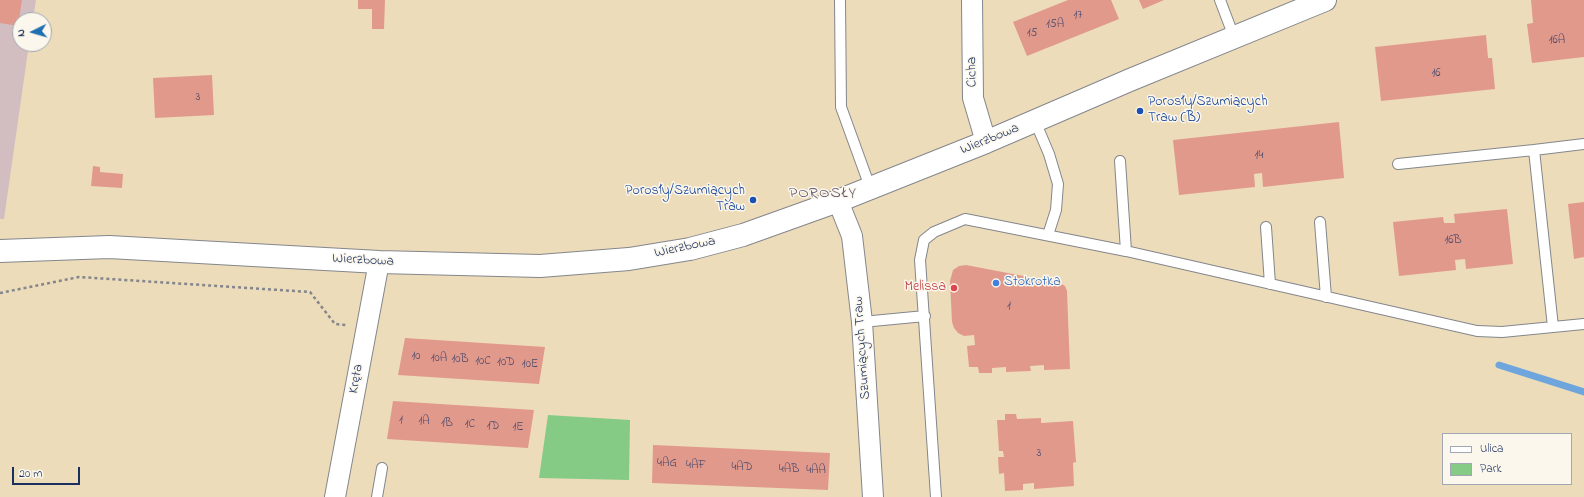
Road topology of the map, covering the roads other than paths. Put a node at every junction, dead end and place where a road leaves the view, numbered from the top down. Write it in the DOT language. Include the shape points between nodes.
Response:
graph roads {
  1 [pos="840,0"];
  2 [pos="972,0"];
  3 [pos="1220,0"];
  4 [pos="1325,0"];
  5 [pos="1234,37"];
  6 [pos="1035,121"];
  7 [pos="986,142"];
  8 [pos="1584,144"];
  9 [pos="1534,150"];
  10 [pos="1120,160"];
  11 [pos="1398,164"];
  12 [pos="870,187"];
  13 [pos="838,201"];
  14 [pos="1320,222"];
  15 [pos="1266,227"];
  16 [pos="1048,235"];
  17 [pos="0,251"];
  18 [pos="1126,251"];
  19 [pos="379,262"];
  20 [pos="1270,284"];
  21 [pos="1326,297"];
  22 [pos="925,316"];
  23 [pos="862,322"];
  24 [pos="1584,324"];
  25 [pos="1554,326"];
  26 [pos="382,468"];
  27 [pos="335,497"];
  28 [pos="377,497"];
  29 [pos="873,497"];
  30 [pos="936,497"];
  1 -- 12 [label="lane" via="841,107"];
  2 -- 7 [label="street, Cicha" via="973,98"];
  3 -- 5 [label="lane"];
  4 -- 5 [label="street, Wierzbowa"];
  5 -- 6 [label="street, Wierzbowa"];
  6 -- 7 [label="street, Wierzbowa"];
  6 -- 16 [label="lane" via="1058,184 1056,210"];
  7 -- 12 [label="street, Wierzbowa"];
  8 -- 9 [label="lane"];
  9 -- 11 [label="lane"];
  9 -- 25 [label="lane"];
  10 -- 18 [label="lane"];
  12 -- 13 [label="street, Wierzbowa"];
  13 -- 19 [label="street, Wierzbowa" via="743,235 690,249 629,260 540,266"];
  13 -- 23 [label="street, Szumiących Traw" via="852,236"];
  14 -- 21 [label="lane"];
  15 -- 20 [label="lane"];
  16 -- 18 [label="lane"];
  16 -- 22 [label="lane" via="965,219 934,232 924,240 920,260"];
  17 -- 19 [label="street, Wierzbowa" via="109,247"];
  18 -- 20 [label="lane"];
  19 -- 27 [label="street, Kręta"];
  20 -- 21 [label="lane"];
  21 -- 25 [label="lane" via="1477,330 1502,332"];
  22 -- 23 [label="lane"];
  22 -- 30 [label="lane"];
  23 -- 29 [label="street, Szumiących Traw"];
  24 -- 25 [label="lane"];
  26 -- 28 [label="lane"];
}
